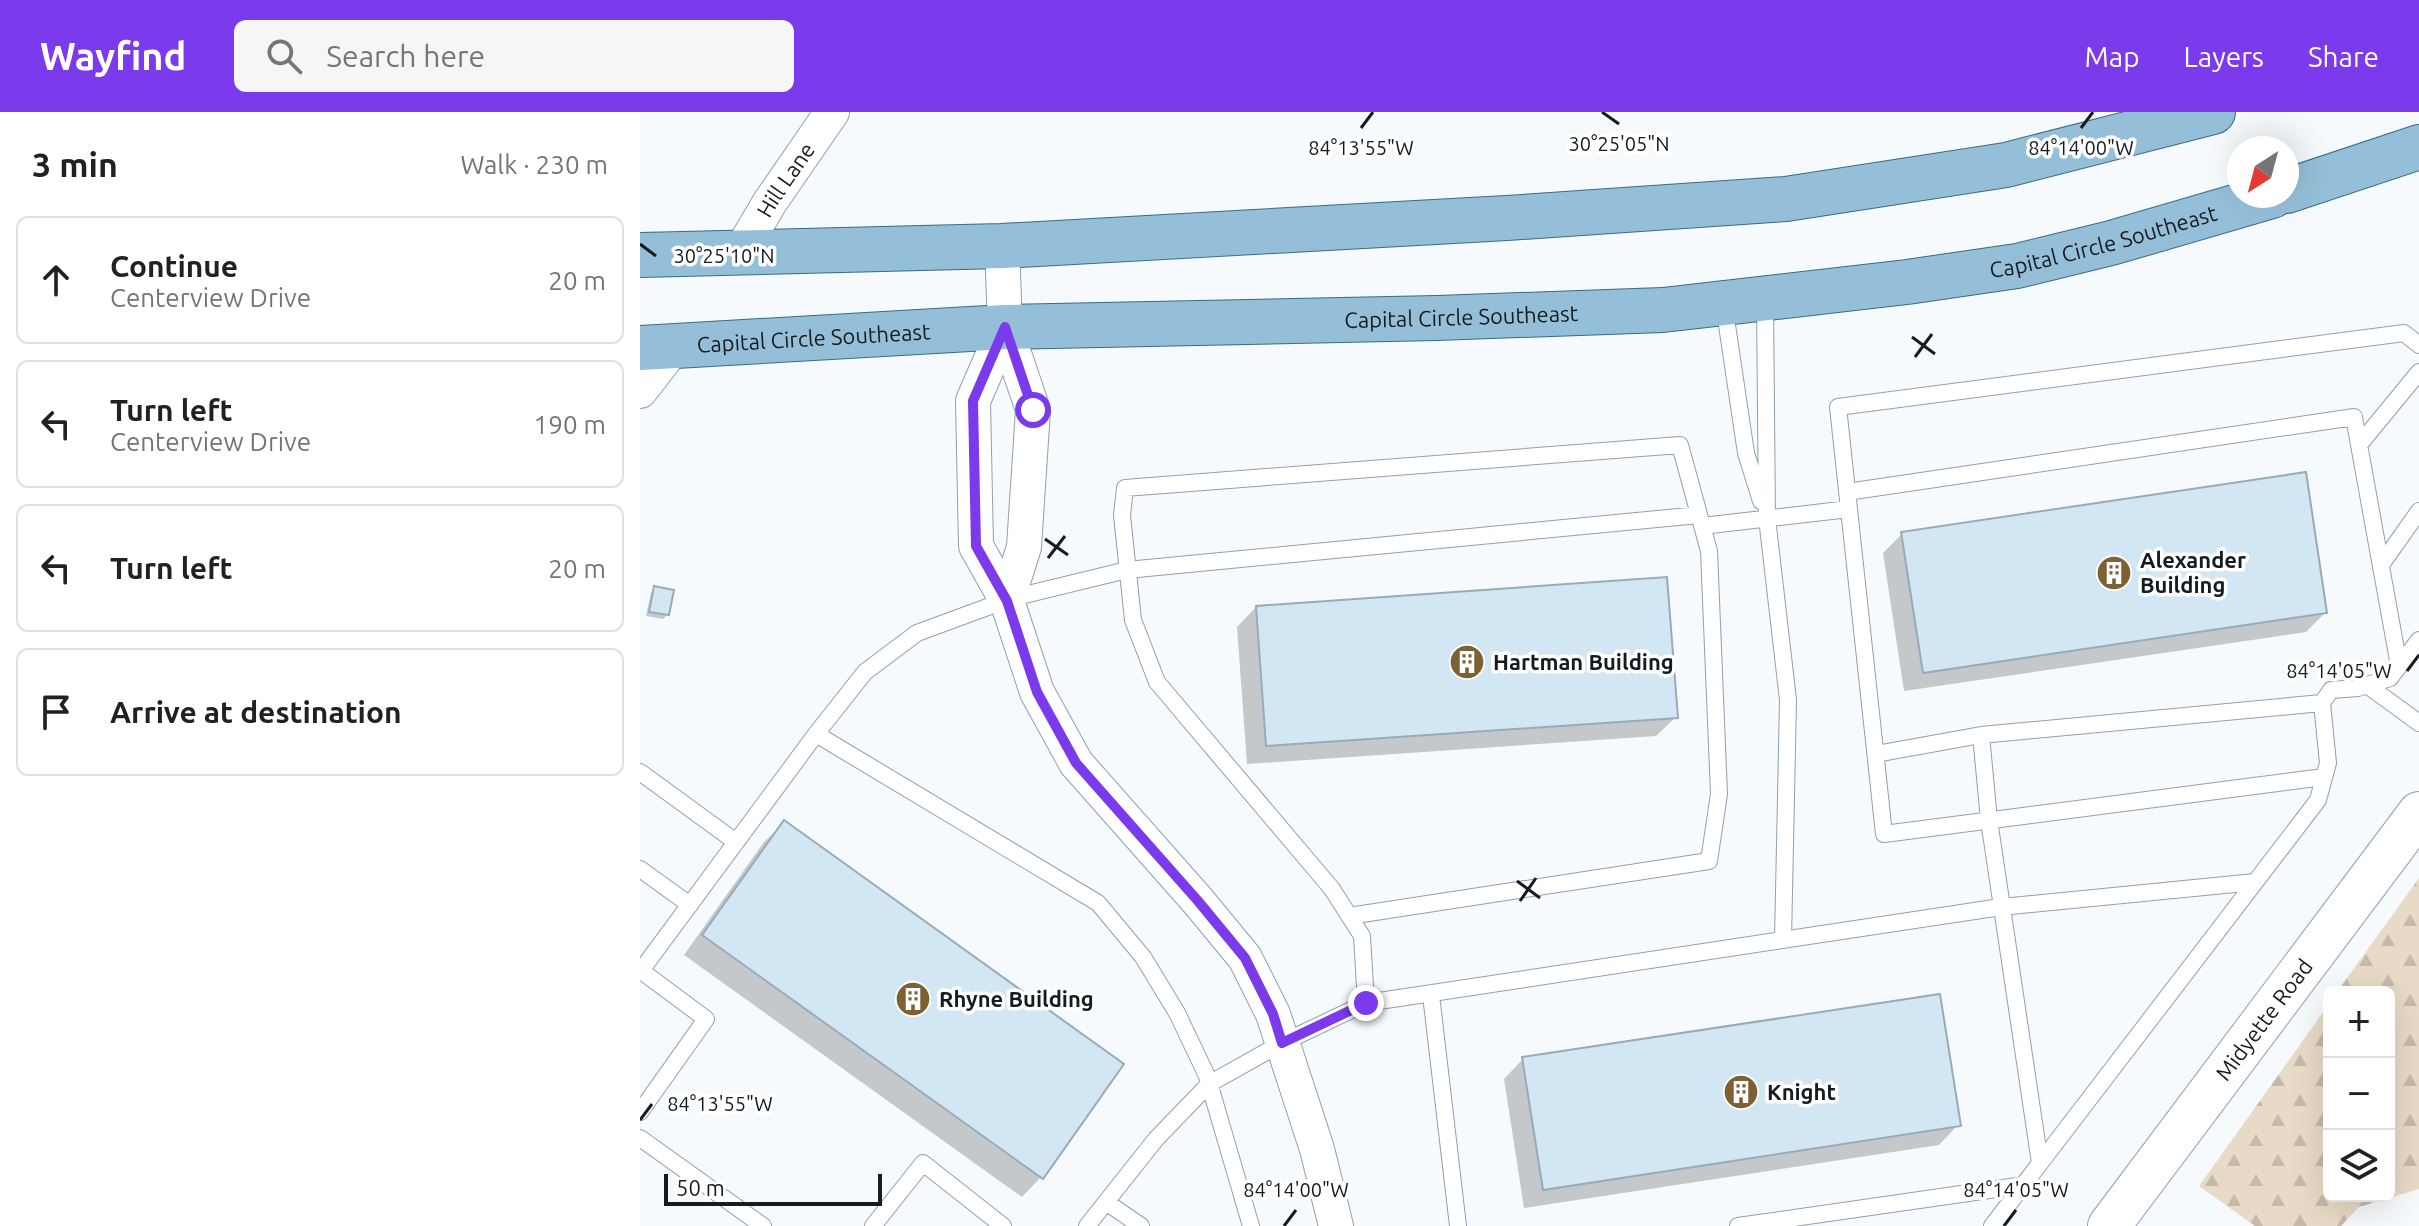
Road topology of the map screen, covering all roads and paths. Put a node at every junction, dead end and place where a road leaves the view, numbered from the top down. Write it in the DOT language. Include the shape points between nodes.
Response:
graph roads {
  1 [pos="832,112"];
  2 [pos="2213,112"];
  3 [pos="2419,147"];
  4 [pos="2299,187"];
  5 [pos="2231,208"];
  6 [pos="1002,246"];
  7 [pos="741,251"];
  8 [pos="640,255"];
  9 [pos="1745,301"];
  10 [pos="1005,327"];
  11 [pos="2419,345"];
  12 [pos="658,347"];
  13 [pos="2419,372"];
  14 [pos="640,391"];
  15 [pos="2359,445"];
  16 [pos="1848,501"];
  17 [pos="2419,511"];
  18 [pos="1767,518"];
  19 [pos="1700,520"];
  20 [pos="2381,565"];
  21 [pos="1127,570"];
  22 [pos="1007,601"];
  23 [pos="2419,640"];
  24 [pos="2399,666"];
  25 [pos="2367,685"];
  26 [pos="2322,703"];
  27 [pos="2419,723"];
  28 [pos="816,734"];
  29 [pos="1981,735"];
  30 [pos="1876,754"];
  31 [pos="640,772"];
  32 [pos="2324,777"];
  33 [pos="2419,813"];
  34 [pos="1989,820"];
  35 [pos="736,842"];
  36 [pos="640,869"];
  37 [pos="2255,882"];
  38 [pos="690,905"];
  39 [pos="2001,907"];
  40 [pos="1349,916"];
  41 [pos="1783,940"];
  42 [pos="640,971"];
  43 [pos="1431,995"];
  44 [pos="1366,1003"];
  45 [pos="1282,1043"];
  46 [pos="1209,1084"];
  47 [pos="640,1112"];
  48 [pos="640,1138"];
  49 [pos="2040,1163"];
  50 [pos="2024,1185"];
  51 [pos="1106,1202"];
  52 [pos="983,1220"];
  53 [pos="763,1226"];
  54 [pos="873,1226"];
  55 [pos="1003,1226"];
  56 [pos="1087,1226"];
  57 [pos="1141,1226"];
  58 [pos="1251,1226"];
  59 [pos="1336,1226"];
  60 [pos="1458,1226"];
  61 [pos="1738,1226"];
  62 [pos="1992,1226"];
  63 [pos="2109,1226"];
  1 -- 7 [label="street, Hill Lane"];
  2 -- 6 [label="main road" via="2006,165 1786,199"];
  3 -- 4 [label="main road"];
  5 -- 9 [label="main road, Capital Circle Southeast" via="2017,266"];
  6 -- 7 [label="main road"];
  6 -- 10 [label="street"];
  7 -- 8 [label="main road"];
  9 -- 10 [label="main road, Capital Circle Southeast" via="1663,310 1437,318"];
  9 -- 18 [label="lane"];
  9 -- 18 [label="lane" via="1746,453"];
  10 -- 12 [label="main road, Capital Circle Southeast"];
  10 -- 22 [label="street" via="1033,410 1024,547"];
  10 -- 22 [label="street" via="973,401 976,546"];
  11 -- 16 [label="lane" via="2404,333 1838,407"];
  12 -- 14 [label="street"];
  13 -- 15 [label="lane"];
  15 -- 16 [label="lane" via="2354,417"];
  15 -- 20 [label="lane"];
  16 -- 18 [label="lane"];
  16 -- 30 [label="lane"];
  17 -- 20 [label="lane"];
  18 -- 19 [label="lane"];
  18 -- 41 [label="lane" via="1788,700"];
  19 -- 21 [label="lane"];
  19 -- 21 [label="lane" via="1680,445 1125,488"];
  19 -- 40 [label="lane" via="1709,551 1719,794 1709,861"];
  20 -- 24 [label="lane"];
  21 -- 22 [label="lane"];
  21 -- 40 [label="lane" via="1133,620 1157,682 1303,852"];
  22 -- 28 [label="lane" via="917,633 865,672"];
  22 -- 45 [label="street" via="1037,692 1076,763 1245,958"];
  23 -- 24 [label="lane"];
  24 -- 25 [label="lane" via="2390,678"];
  25 -- 26 [label="lane" via="2331,690"];
  25 -- 27 [label="lane"];
  26 -- 29 [label="lane"];
  26 -- 32 [label="lane" via="2328,763"];
  28 -- 35 [label="lane"];
  28 -- 46 [label="lane" via="1098,903 1143,957 1177,1013"];
  29 -- 30 [label="lane"];
  29 -- 34 [label="lane"];
  30 -- 34 [label="lane" via="1884,834"];
  31 -- 35 [label="lane"];
  32 -- 34 [label="lane"];
  32 -- 37 [label="lane" via="2318,800"];
  33 -- 63 [label="street, Midyette Road"];
  34 -- 39 [label="lane"];
  35 -- 38 [label="lane"];
  36 -- 38 [label="lane"];
  37 -- 39 [label="lane"];
  37 -- 49 [label="lane"];
  38 -- 42 [label="lane"];
  39 -- 41 [label="lane"];
  39 -- 49 [label="lane"];
  40 -- 44 [label="lane" via="1362,936"];
  41 -- 43 [label="lane"];
  42 -- 47 [label="lane" via="706,1019"];
  43 -- 44 [label="lane"];
  43 -- 60 [label="lane"];
  44 -- 45 [label="lane"];
  45 -- 46 [label="lane"];
  45 -- 59 [label="street"];
  46 -- 51 [label="lane"];
  46 -- 58 [label="lane"];
  48 -- 53 [label="lane"];
  49 -- 50 [label="lane"];
  50 -- 61 [label="lane"];
  50 -- 62 [label="lane"];
  51 -- 56 [label="lane"];
  51 -- 57 [label="lane"];
  52 -- 54 [label="lane" via="923,1163"];
  52 -- 55 [label="lane"];
}
